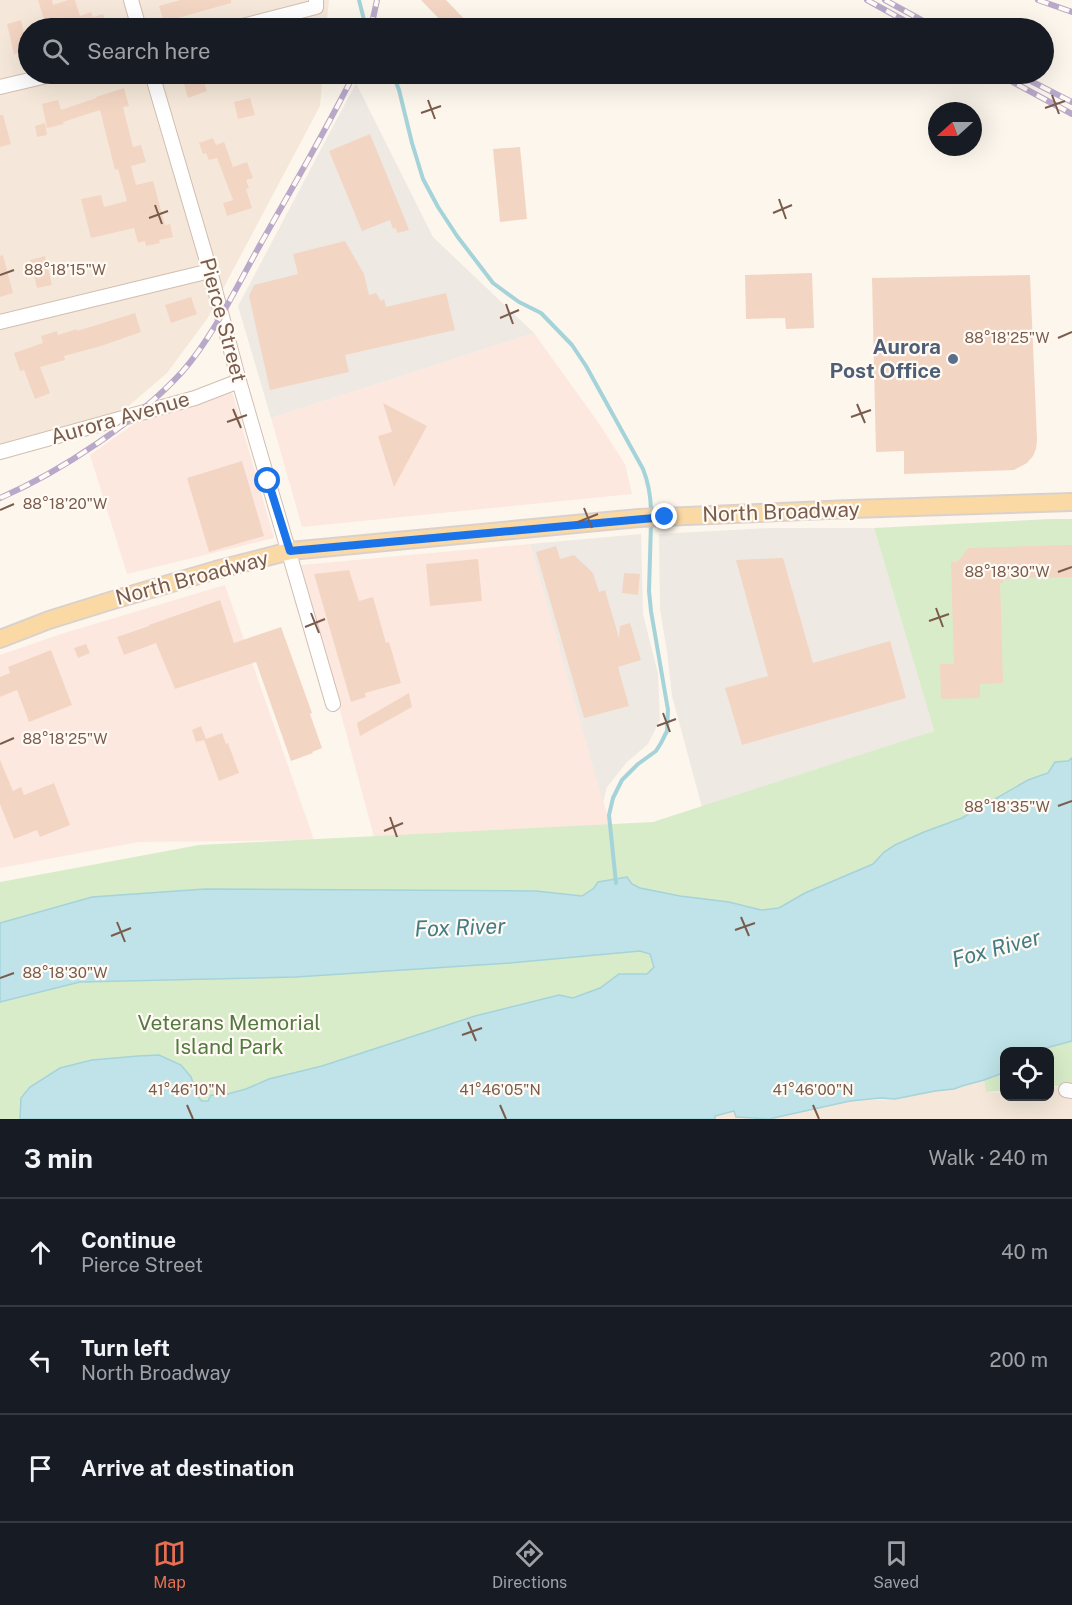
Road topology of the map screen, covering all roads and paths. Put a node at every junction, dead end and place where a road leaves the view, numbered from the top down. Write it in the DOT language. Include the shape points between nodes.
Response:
graph roads {
  1 [pos="131,0"];
  2 [pos="316,4"];
  3 [pos="137,18"];
  4 [pos="269,18"];
  5 [pos="18,83"];
  6 [pos="155,84"];
  7 [pos="0,87"];
  8 [pos="210,271"];
  9 [pos="0,322"];
  10 [pos="239,381"];
  11 [pos="0,452"];
  12 [pos="1072,502"];
  13 [pos="290,551"];
  14 [pos="0,639"];
  15 [pos="333,705"];
  1 -- 3 [label="street"];
  2 -- 4 [label="street"];
  5 -- 7 [label="street"];
  6 -- 8 [label="street, Pierce Street"];
  8 -- 9 [label="street"];
  8 -- 10 [label="street, Pierce Street"];
  10 -- 11 [label="street, Aurora Avenue" via="195,398"];
  10 -- 13 [label="street, Pierce Street"];
  12 -- 13 [label="main road, North Broadway" via="639,518"];
  13 -- 14 [label="main road, North Broadway" via="110,601"];
  13 -- 15 [label="street, Pierce Street"];
}
